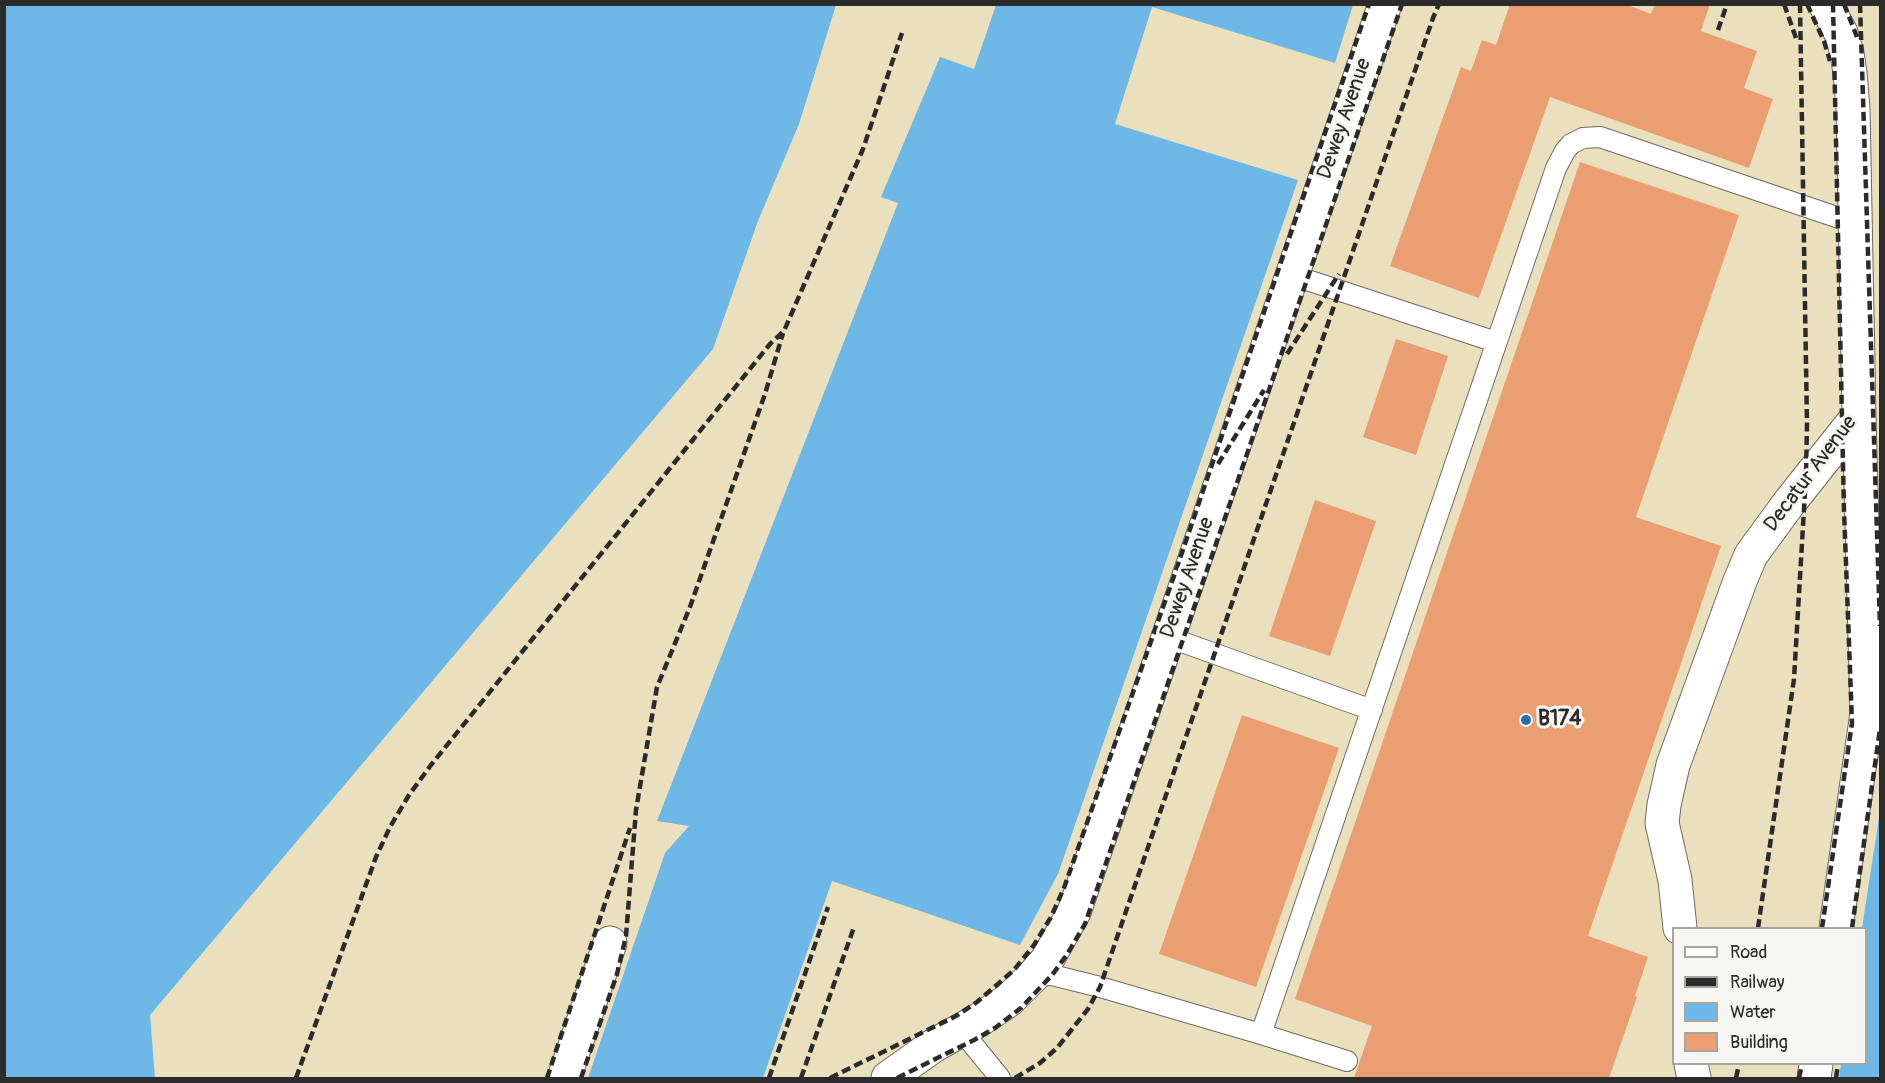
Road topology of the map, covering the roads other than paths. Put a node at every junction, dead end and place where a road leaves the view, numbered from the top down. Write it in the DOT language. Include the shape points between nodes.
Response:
graph roads {
  1 [pos="1825,4"];
  2 [pos="1848,4"];
  3 [pos="1383,13"];
  4 [pos="1850,73"];
  5 [pos="1854,224"];
  6 [pos="1292,275"];
  7 [pos="1496,342"];
  8 [pos="1859,415"];
  9 [pos="1168,637"];
  10 [pos="1372,710"];
  11 [pos="1680,927"];
  12 [pos="1836,927"];
  13 [pos="610,943"];
  14 [pos="1034,975"];
  15 [pos="960,1030"];
  16 [pos="1261,1034"];
  17 [pos="1347,1061"];
  18 [pos="564,1078"];
  19 [pos="888,1078"];
  20 [pos="1000,1078"];
  1 -- 4 [label="street, Decatur Avenue" via="1841,33"];
  2 -- 4 [label="street"];
  3 -- 6 [label="street, Dewey Avenue"];
  4 -- 5 [label="street, Decatur Avenue"];
  5 -- 7 [label="lane" via="1600,137 1583,138 1571,144 1556,168"];
  5 -- 8 [label="street, Decatur Avenue"];
  6 -- 7 [label="lane"];
  6 -- 9 [label="street, Dewey Avenue"];
  7 -- 10 [label="lane"];
  8 -- 11 [label="street, Decatur Avenue" via="1751,555 1673,765 1662,823 1675,880"];
  8 -- 12 [label="street" via="1867,713"];
  9 -- 10 [label="lane"];
  9 -- 14 [label="street, Dewey Avenue" via="1074,912 1056,946"];
  10 -- 16 [label="lane"];
  13 -- 18 [label="street"];
  14 -- 15 [label="street, Dewey Avenue" via="1009,1000"];
  14 -- 16 [label="lane" via="1052,975 1100,987"];
  15 -- 19 [label="street, Dewey Avenue"];
  15 -- 20 [label="lane"];
  16 -- 17 [label="lane"];
}
